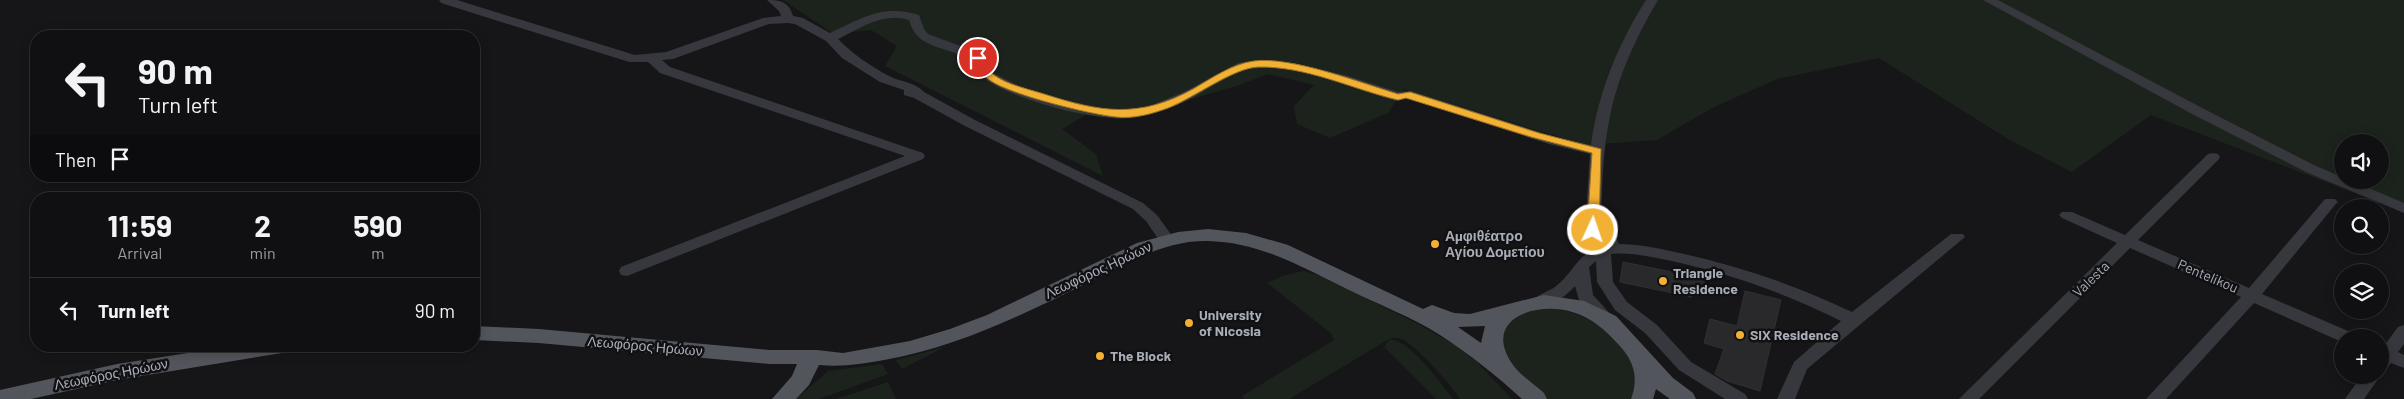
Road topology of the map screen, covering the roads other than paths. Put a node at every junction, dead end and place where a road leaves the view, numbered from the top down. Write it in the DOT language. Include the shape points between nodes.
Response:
graph roads {
  1 [pos="772,0"];
  2 [pos="1652,0"];
  3 [pos="1989,0"];
  4 [pos="449,1"];
  5 [pos="788,19"];
  6 [pos="825,36"];
  7 [pos="652,58"];
  8 [pos="1597,151"];
  9 [pos="2213,157"];
  10 [pos="2330,202"];
  11 [pos="2404,208"];
  12 [pos="2067,215"];
  13 [pos="1165,237"];
  14 [pos="1957,237"];
  15 [pos="2129,242"];
  16 [pos="1608,250"];
  17 [pos="1581,266"];
  18 [pos="627,271"];
  19 [pos="2252,295"];
  20 [pos="1540,302"];
  21 [pos="1507,311"];
  22 [pos="1853,320"];
  23 [pos="1612,324"];
  24 [pos="2334,331"];
  25 [pos="2404,331"];
  26 [pos="480,333"];
  27 [pos="1638,351"];
  28 [pos="244,352"];
  29 [pos="2389,356"];
  30 [pos="814,357"];
  31 [pos="2365,384"];
  32 [pos="1523,389"];
  33 [pos="0,398"];
  34 [pos="783,399"];
  35 [pos="1642,399"];
  36 [pos="1685,399"];
  37 [pos="1739,399"];
  38 [pos="1786,399"];
  39 [pos="1968,399"];
  40 [pos="2154,399"];
  41 [pos="2354,399"];
  1 -- 5 [label="street" via="785,9"];
  2 -- 8 [label="street" via="1641,15 1614,80 1602,118"];
  3 -- 11 [label="street" via="2311,169"];
  4 -- 7 [label="street" via="626,57"];
  5 -- 6 [label="street" via="805,23"];
  5 -- 7 [label="street" via="766,21 682,51"];
  6 -- 8 [label="street" via="882,14 906,14 915,18 924,37 978,58 990,76 1009,86 1073,107 1117,114 1164,106 1245,65 1277,65 1343,79 1398,97 1406,94"];
  6 -- 13 [label="street" via="845,64 875,82 919,95 1138,206 1152,218"];
  7 -- 18 [label="street" via="665,70 918,156 792,214"];
  8 -- 16 [label="street" via="1593,230 1610,240"];
  9 -- 15 [label="street, Valesta"];
  10 -- 19 [label="street"];
  12 -- 15 [label="street, Pentelikou"];
  13 -- 21 [label="main road, Λεωφόρος Ηρώων" via="1208,228 1256,233 1301,248 1449,318 1486,321"];
  13 -- 30 [label="main road, Λεωφόρος Ηρώων" via="994,320 958,334 886,353 842,360"];
  13 -- 32 [label="main road, Λεωφόρος Ηρώων" via="1228,236 1255,240 1281,249 1446,329"];
  14 -- 22 [label="street"];
  15 -- 19 [label="street, Pentelikou"];
  15 -- 39 [label="street, Valesta"];
  16 -- 17 [label="street" via="1584,261"];
  16 -- 22 [label="street" via="1623,248 1685,259 1747,275 1803,295"];
  16 -- 37 [label="street" via="1605,282 1612,294 1685,366"];
  17 -- 20 [label="street" via="1562,290"];
  17 -- 23 [label="street" via="1585,296"];
  19 -- 24 [label="street, Pentelikou"];
  19 -- 40 [label="street"];
  20 -- 21 [label="main road, Λεωφόρος Ηρώων" via="1522,304"];
  20 -- 23 [label="main road" via="1573,305 1594,312"];
  21 -- 32 [label="main road" via="1494,325 1491,342 1496,357"];
  22 -- 38 [label="street" via="1800,366"];
  23 -- 27 [label="main road"];
  25 -- 29 [label="street"];
  26 -- 30 [label="main road, Λεωφόρος Ηρώων" via="770,357"];
  27 -- 35 [label="main road" via="1646,378"];
  27 -- 36 [label="main road" via="1665,384"];
  28 -- 33 [label="main road, Λεωφόρος Ηρώων" via="117,372"];
  30 -- 34 [label="main road" via="801,380"];
  31 -- 41 [label="street"];
}
